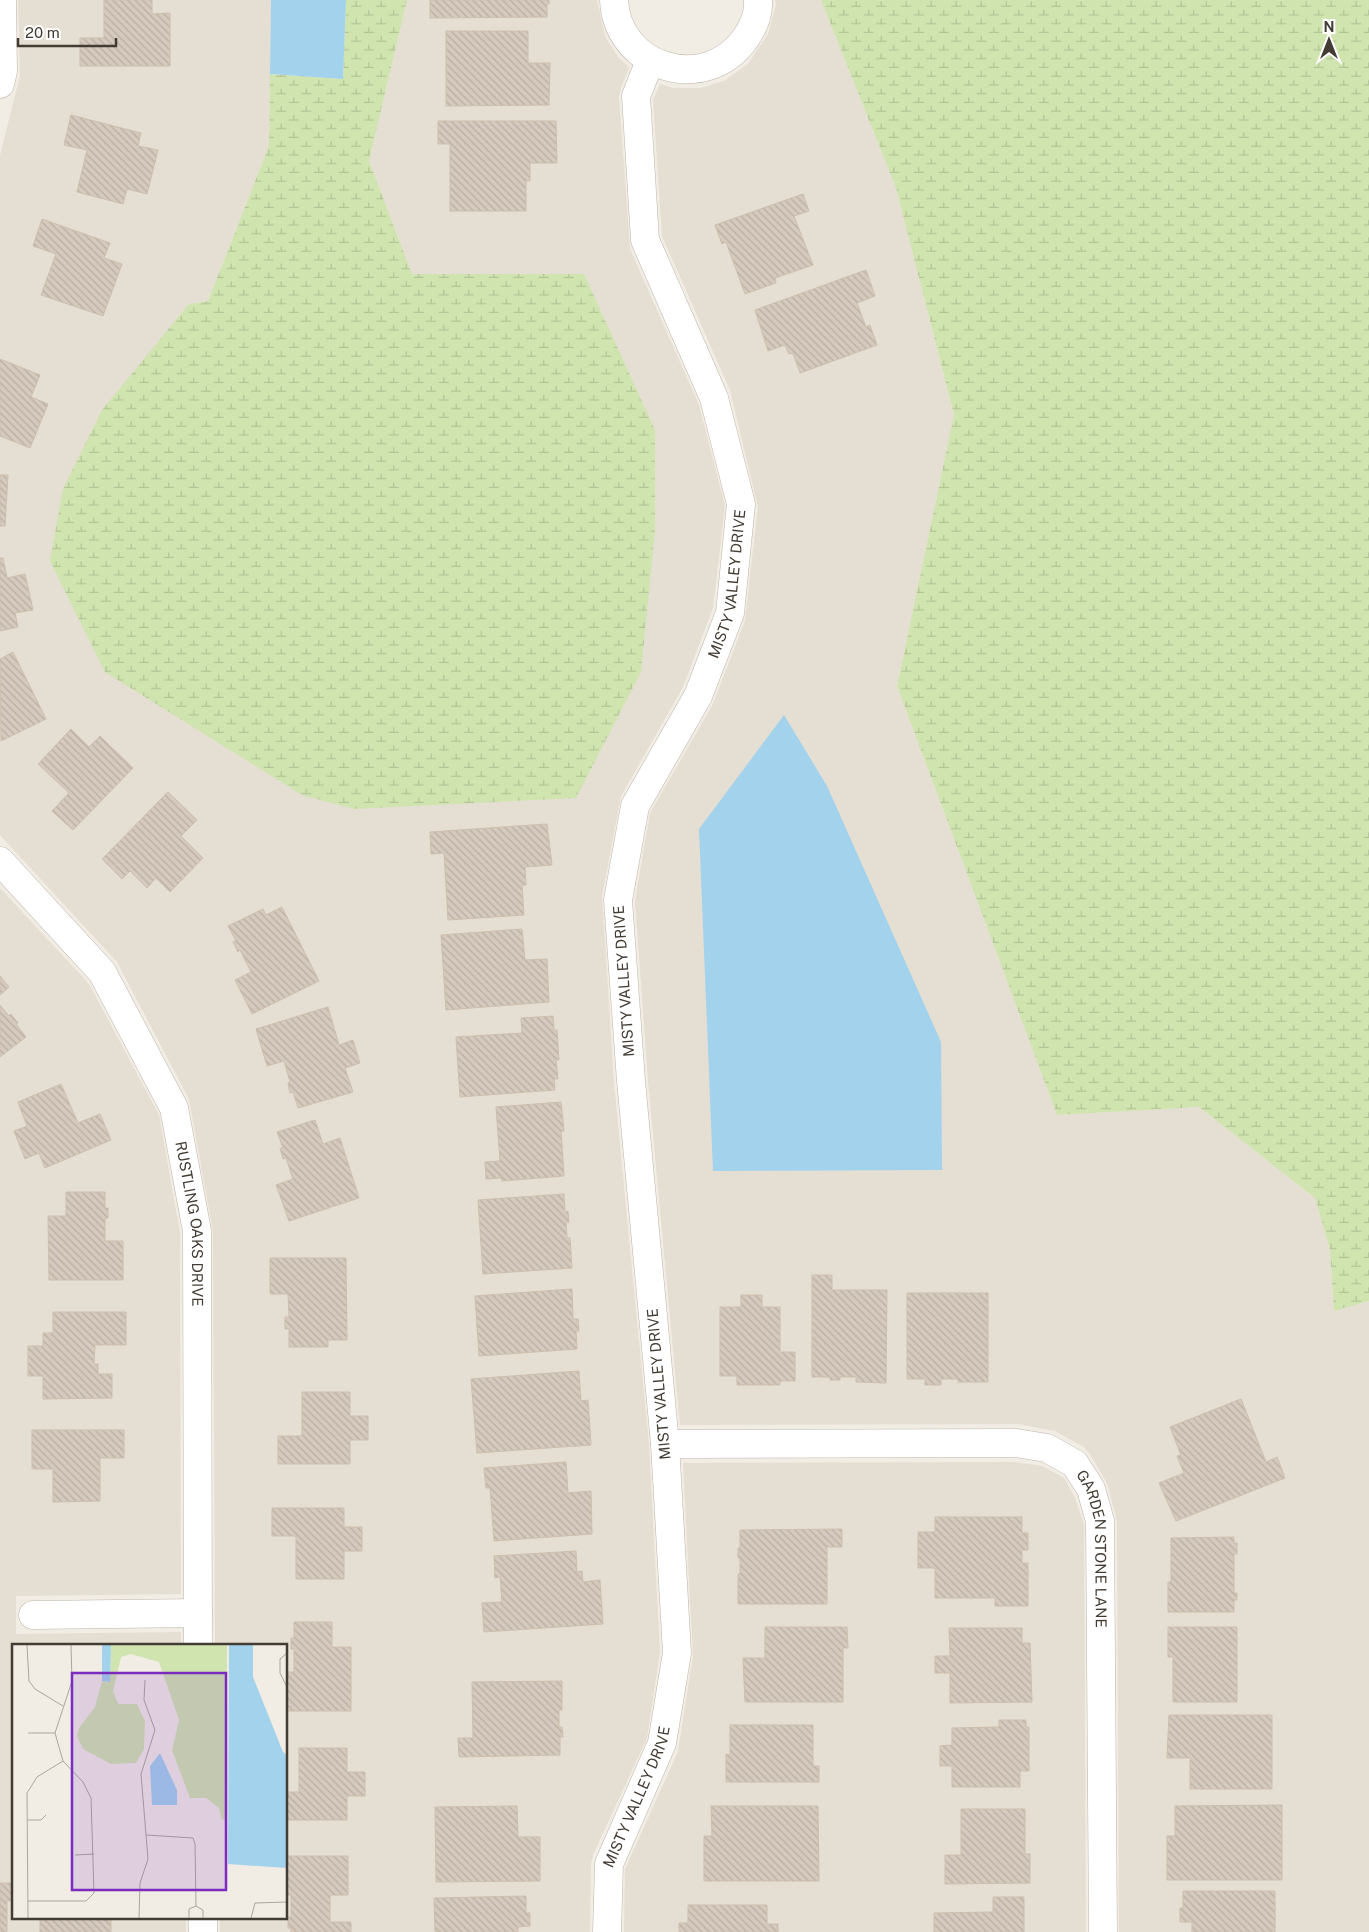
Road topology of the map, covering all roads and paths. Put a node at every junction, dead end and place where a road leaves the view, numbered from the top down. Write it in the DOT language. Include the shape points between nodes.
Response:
graph roads {
  1 [pos="2,0"];
  2 [pos="614,0"];
  3 [pos="758,0"];
  4 [pos="650,60"];
  5 [pos="0,84"];
  6 [pos="0,861"];
  7 [pos="665,1444"];
  8 [pos="198,1613"];
  9 [pos="33,1615"];
  10 [pos="198,1644"];
  11 [pos="607,1932"];
  12 [pos="1103,1932"];
  1 -- 5 [label="street" via="3,71"];
  2 -- 4 [label="street" via="619,25 632,46"];
  3 -- 4 [label="street" via="752,29 738,48 719,62 697,69 673,69"];
  4 -- 7 [label="street, MISTY VALLEY DRIVE" via="636,96 645,240 714,398 741,504 730,613 698,696 635,806 618,900 631,1081"];
  6 -- 8 [label="street, RUSTLING OAKS DRIVE" via="102,972 174,1108 197,1231"];
  7 -- 11 [label="street, MISTY VALLEY DRIVE" via="677,1653 662,1744 609,1864"];
  7 -- 12 [label="street, GARDEN STONE LANE" via="1016,1443 1048,1448 1075,1464 1091,1489 1100,1521"];
  8 -- 9 [label="street"];
  8 -- 10 [label="street, RUSTLING OAKS DRIVE"];
}
